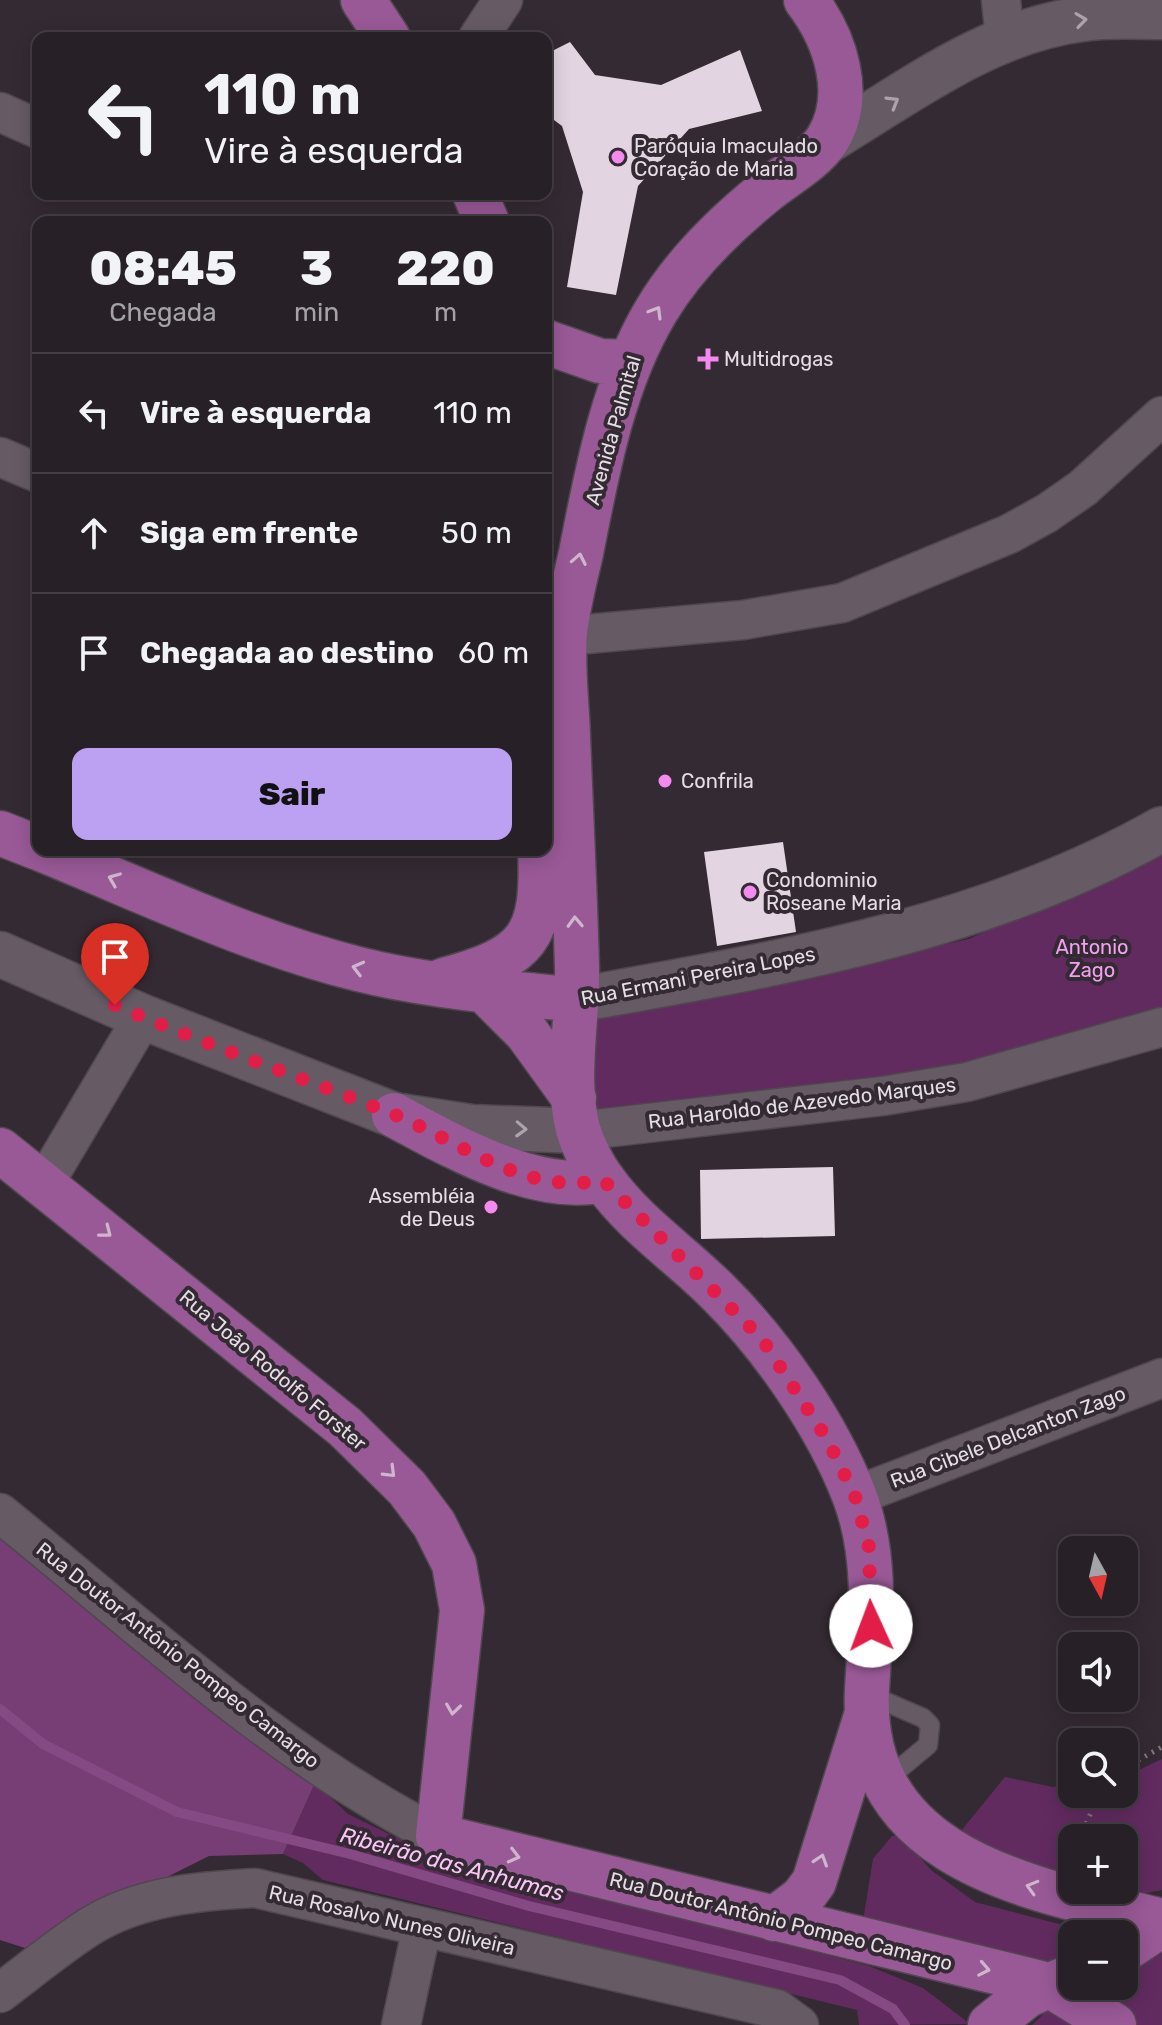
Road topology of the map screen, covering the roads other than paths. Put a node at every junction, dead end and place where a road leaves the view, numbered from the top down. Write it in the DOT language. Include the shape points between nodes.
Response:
graph roads {
  1 [pos="363,0"];
  2 [pos="503,0"];
  3 [pos="806,0"];
  4 [pos="1162,17"];
  5 [pos="1003,19"];
  6 [pos="384,32"];
  7 [pos="482,32"];
  8 [pos="0,112"];
  9 [pos="32,126"];
  10 [pos="826,142"];
  11 [pos="552,344"];
  12 [pos="630,362"];
  13 [pos="1162,416"];
  14 [pos="0,457"];
  15 [pos="32,470"];
  16 [pos="555,635"];
  17 [pos="1162,829"];
  18 [pos="0,833"];
  19 [pos="32,845"];
  20 [pos="58,856"];
  21 [pos="540,856"];
  22 [pos="0,954"];
  23 [pos="434,983"];
  24 [pos="484,990"];
  25 [pos="576,1000"];
  26 [pos="143,1017"];
  27 [pos="1162,1027"];
  28 [pos="576,1114"];
  29 [pos="394,1115"];
  30 [pos="0,1150"];
  31 [pos="603,1180"];
  32 [pos="44,1184"];
  33 [pos="1162,1378"];
  34 [pos="855,1496"];
  35 [pos="0,1513"];
  36 [pos="867,1705"];
  37 [pos="884,1782"];
  38 [pos="438,1836"];
  39 [pos="774,1919"];
  40 [pos="1162,1923"];
  41 [pos="422,1927"];
  42 [pos="1138,1940"];
  43 [pos="1058,1979"];
  44 [pos="1058,1982"];
  45 [pos="0,1993"];
  46 [pos="1085,2000"];
  47 [pos="401,2025"];
  48 [pos="799,2025"];
  49 [pos="990,2025"];
  50 [pos="1114,2025"];
  1 -- 6 [label="main road"];
  2 -- 7 [label="street"];
  3 -- 10 [label="main road" via="826,29 839,73 838,108"];
  5 -- 4 [label="street, Avenida Palmital, one-way"];
  10 -- 5 [label="street, Avenida Palmital, one-way" via="957,63"];
  8 -- 9 [label="street"];
  12 -- 10 [label="main road, Avenida Palmital, one-way" via="687,267 739,213"];
  11 -- 12 [label="main road" via="600,361"];
  16 -- 12 [label="main road, Avenida Palmital, one-way"];
  13 -- 16 [label="street" via="1083,488 1047,513 842,603 743,620"];
  14 -- 15 [label="street"];
  25 -- 16 [label="main road, Avenida Palmital, one-way"];
  17 -- 25 [label="street, Rua Ermani Pereira Lopes" via="958,919 777,964"];
  18 -- 19 [label="main road, Rua Ermani Pereira Lopes"];
  23 -- 20 [label="main road, Rua Ermani Pereira Lopes, one-way" via="357,969 272,942"];
  21 -- 23 [label="main road" via="542,898 533,929 486,969"];
  22 -- 26 [label="street"];
  23 -- 24 [label="main road, Rua Ermani Pereira Lopes"];
  24 -- 25 [label="main road, Rua Ermani Pereira Lopes"];
  24 -- 28 [label="main road" via="527,1033"];
  25 -- 28 [label="main road, Avenida Palmital"];
  26 -- 29 [label="street"];
  26 -- 32 [label="street"];
  27 -- 28 [label="street, Rua Haroldo de Azevedo Marques" via="967,1082 883,1096"];
  29 -- 28 [label="street, one-way" via="472,1127"];
  28 -- 31 [label="main road"];
  29 -- 31 [label="main road" via="448,1143 558,1185"];
  30 -- 32 [label="main road, Rua João Rodolfo Forster"];
  31 -- 34 [label="main road" via="762,1339 827,1439"];
  32 -- 38 [label="main road, Rua João Rodolfo Forster, one-way" via="345,1427 407,1488 434,1524 454,1564 462,1610"];
  33 -- 34 [label="street, Rua Cibele Delcanton Zago"];
  34 -- 36 [label="main road" via="869,1547"];
  35 -- 38 [label="street, Rua Doutor Antônio Pompeo Camargo" via="285,1743 382,1808"];
  36 -- 37 [label="main road" via="869,1739"];
  36 -- 37 [label="lane" via="923,1718 932,1735 928,1745"];
  39 -- 36 [label="main road, one-way" via="814,1882"];
  40 -- 37 [label="main road, one-way" via="1005,1879 953,1854 906,1817"];
  38 -- 39 [label="main road, Rua Doutor Antônio Pompeo Camargo, one-way"];
  39 -- 43 [label="main road, Rua Doutor Antônio Pompeo Camargo, one-way"];
  40 -- 42 [label="main road"];
  41 -- 45 [label="street, Rua Rosalvo Nunes Oliveira" via="255,1888 202,1891 141,1904 91,1926"];
  41 -- 47 [label="street"];
  41 -- 48 [label="street, Rua Rosalvo Nunes Oliveira" via="777,2009"];
  44 -- 49 [label="main road" via="1007,2009"];
  46 -- 50 [label="main road, Rua Doutor Antônio Pompeo Camargo"];
}
